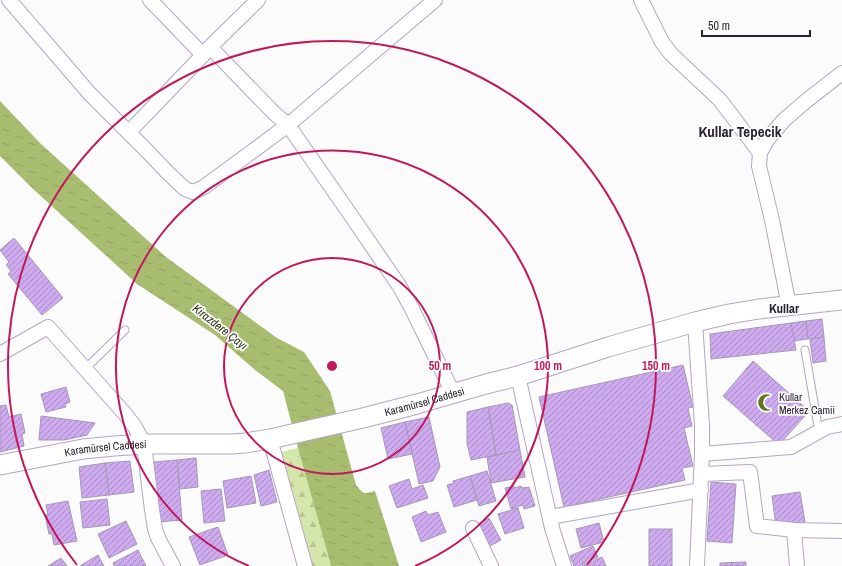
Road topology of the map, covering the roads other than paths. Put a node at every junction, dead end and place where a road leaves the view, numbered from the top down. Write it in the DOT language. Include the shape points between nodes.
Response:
graph roads {
  1 [pos="9,0"];
  2 [pos="150,0"];
  3 [pos="258,0"];
  4 [pos="434,0"];
  5 [pos="640,0"];
  6 [pos="206,51"];
  7 [pos="842,73"];
  8 [pos="288,125"];
  9 [pos="129,132"];
  10 [pos="760,153"];
  11 [pos="842,300"];
  12 [pos="789,306"];
  13 [pos="695,322"];
  14 [pos="126,330"];
  15 [pos="805,350"];
  16 [pos="0,354"];
  17 [pos="85,369"];
  18 [pos="518,376"];
  19 [pos="453,393"];
  20 [pos="842,424"];
  21 [pos="819,432"];
  22 [pos="270,439"];
  23 [pos="144,444"];
  24 [pos="702,454"];
  25 [pos="0,465"];
  26 [pos="702,474"];
  27 [pos="701,490"];
  28 [pos="550,517"];
  29 [pos="473,528"];
  30 [pos="794,530"];
  31 [pos="842,531"];
  32 [pos="173,566"];
  33 [pos="306,566"];
  34 [pos="491,566"];
  35 [pos="564,566"];
  36 [pos="697,566"];
  37 [pos="797,566"];
  1 -- 9 [label="street" via="90,94"];
  2 -- 6 [label="street"];
  3 -- 6 [label="street"];
  4 -- 8 [label="street"];
  5 -- 10 [label="street" via="671,54 720,100"];
  6 -- 8 [label="street"];
  6 -- 9 [label="street"];
  7 -- 10 [label="street" via="784,120"];
  8 -- 9 [label="street" via="204,187 192,192 185,189 167,172"];
  8 -- 19 [label="street" via="400,287"];
  10 -- 12 [label="street" via="759,166"];
  11 -- 12 [label="main road, Karamürsel Caddesi"];
  12 -- 13 [label="main road, Karamürsel Caddesi" via="729,314"];
  13 -- 18 [label="main road, Karamürsel Caddesi"];
  13 -- 24 [label="street"];
  14 -- 17 [label="lane"];
  15 -- 21 [label="lane"];
  16 -- 17 [label="street" via="48,327"];
  17 -- 23 [label="street" via="135,427"];
  18 -- 19 [label="main road, Karamürsel Caddesi"];
  18 -- 28 [label="street"];
  19 -- 22 [label="main road, Karamürsel Caddesi" via="363,418"];
  20 -- 21 [label="street" via="827,427"];
  21 -- 24 [label="street" via="791,447"];
  22 -- 23 [label="main road, Karamürsel Caddesi" via="232,444"];
  22 -- 33 [label="street"];
  23 -- 25 [label="main road, Karamürsel Caddesi" via="83,449"];
  23 -- 32 [label="street" via="158,538"];
  24 -- 26 [label="street"];
  26 -- 27 [label="street"];
  26 -- 30 [label="street" via="750,472 757,526"];
  27 -- 28 [label="street"];
  27 -- 36 [label="street"];
  28 -- 35 [label="street"];
  29 -- 34 [label="street"];
  30 -- 31 [label="street"];
  30 -- 37 [label="street"];
}
